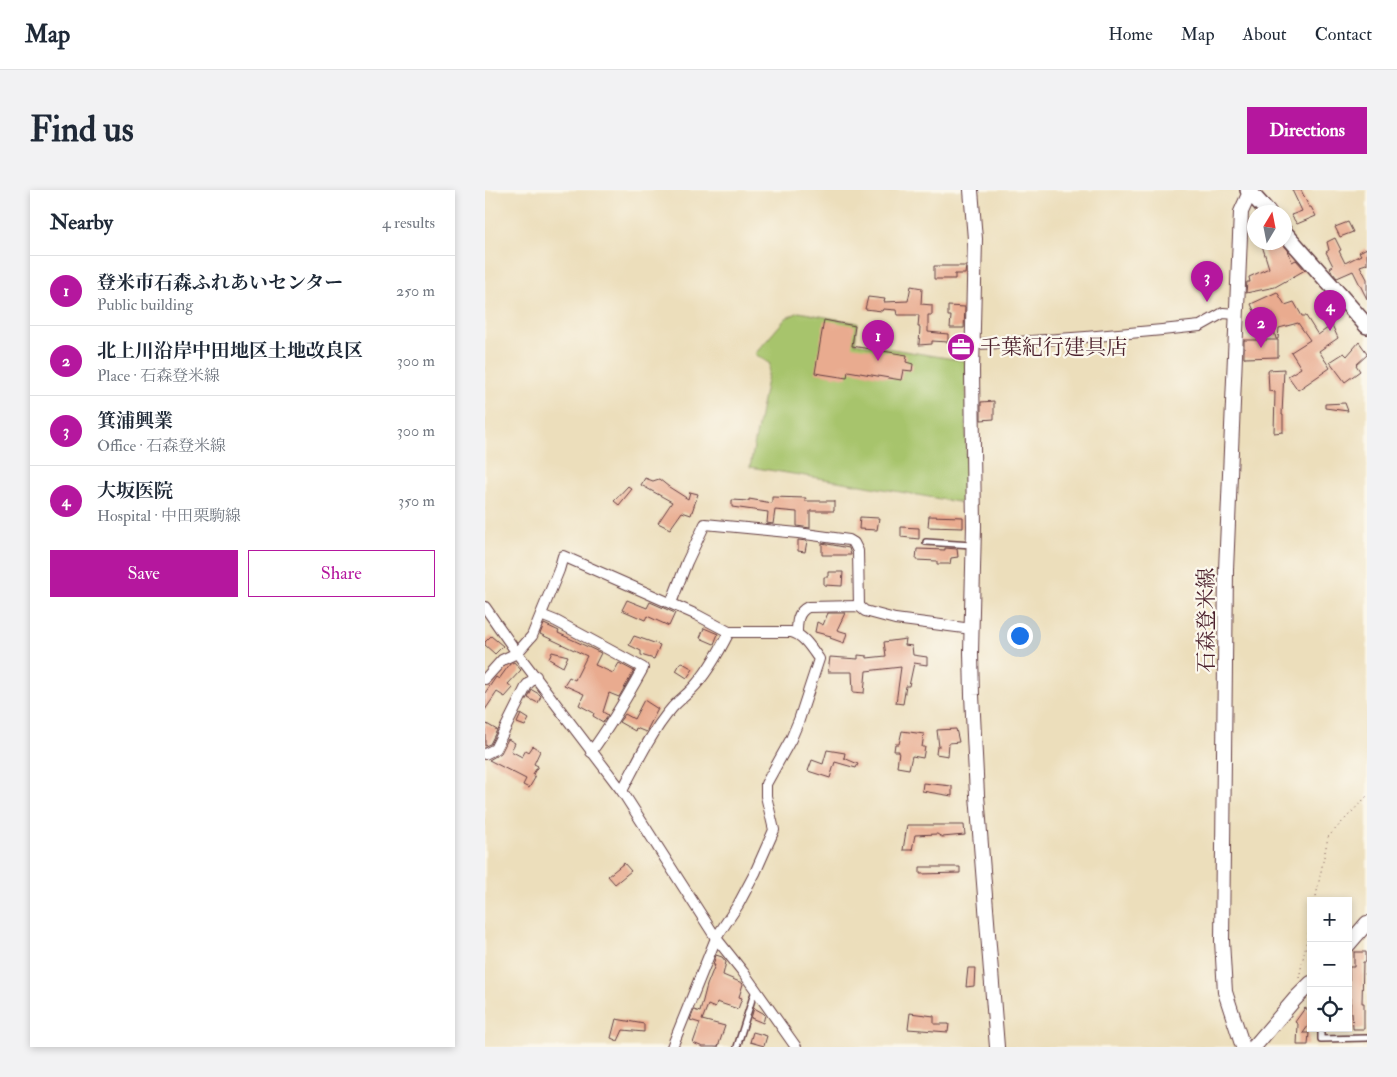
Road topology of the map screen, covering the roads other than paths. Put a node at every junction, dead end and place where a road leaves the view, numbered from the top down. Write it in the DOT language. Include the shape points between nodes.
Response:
graph roads {
  1 [pos="971,190"];
  2 [pos="1249,191"];
  3 [pos="1262,205"];
  4 [pos="1292,240"];
  5 [pos="1237,314"];
  6 [pos="1367,326"];
  7 [pos="974,344"];
  8 [pos="925,542"];
  9 [pos="974,545"];
  10 [pos="671,603"];
  11 [pos="859,606"];
  12 [pos="485,607"];
  13 [pos="541,615"];
  14 [pos="972,629"];
  15 [pos="729,632"];
  16 [pos="797,633"];
  17 [pos="517,653"];
  18 [pos="536,676"];
  19 [pos="485,679"];
  20 [pos="591,752"];
  21 [pos="485,754"];
  22 [pos="622,790"];
  23 [pos="1365,930"];
  24 [pos="716,938"];
  25 [pos="1351,942"];
  26 [pos="1305,982"];
  27 [pos="755,990"];
  28 [pos="1321,1032"];
  29 [pos="1367,1038"];
  30 [pos="672,1047"];
  31 [pos="737,1047"];
  32 [pos="795,1047"];
  33 [pos="997,1047"];
  34 [pos="1243,1047"];
  35 [pos="1254,1047"];
  1 -- 7 [label="street" via="975,239"];
  2 -- 3 [label="main road"];
  2 -- 5 [label="street, 石森登米線" via="1241,212"];
  4 -- 6 [label="main road"];
  5 -- 7 [label="street" via="1223,313 1200,326"];
  5 -- 34 [label="street, 石森登米線" via="1226,570 1222,941 1225,992"];
  7 -- 9 [label="street"];
  8 -- 9 [label="lane"];
  9 -- 14 [label="street"];
  10 -- 11 [label="street" via="705,524 849,540 858,551"];
  10 -- 13 [label="street" via="563,556"];
  10 -- 15 [label="street"];
  11 -- 14 [label="street" via="865,611 895,619"];
  11 -- 16 [label="street" via="807,607 799,614"];
  12 -- 17 [label="street"];
  13 -- 17 [label="street" via="533,636"];
  13 -- 20 [label="street" via="643,668"];
  14 -- 33 [label="street" via="977,795"];
  15 -- 16 [label="street"];
  15 -- 22 [label="street" via="703,675 671,708"];
  16 -- 24 [label="street" via="819,659 791,739 765,784 774,830 738,905"];
  17 -- 18 [label="street"];
  17 -- 19 [label="street" via="502,660"];
  18 -- 20 [label="street"];
  18 -- 21 [label="street" via="527,685 495,749"];
  20 -- 22 [label="street"];
  22 -- 24 [label="street"];
  23 -- 25 [label="street"];
  24 -- 27 [label="street"];
  24 -- 30 [label="street"];
  26 -- 35 [label="street" via="1295,999"];
  27 -- 31 [label="lane"];
  27 -- 32 [label="street"];
  28 -- 29 [label="lane" via="1321,1039"];
}
